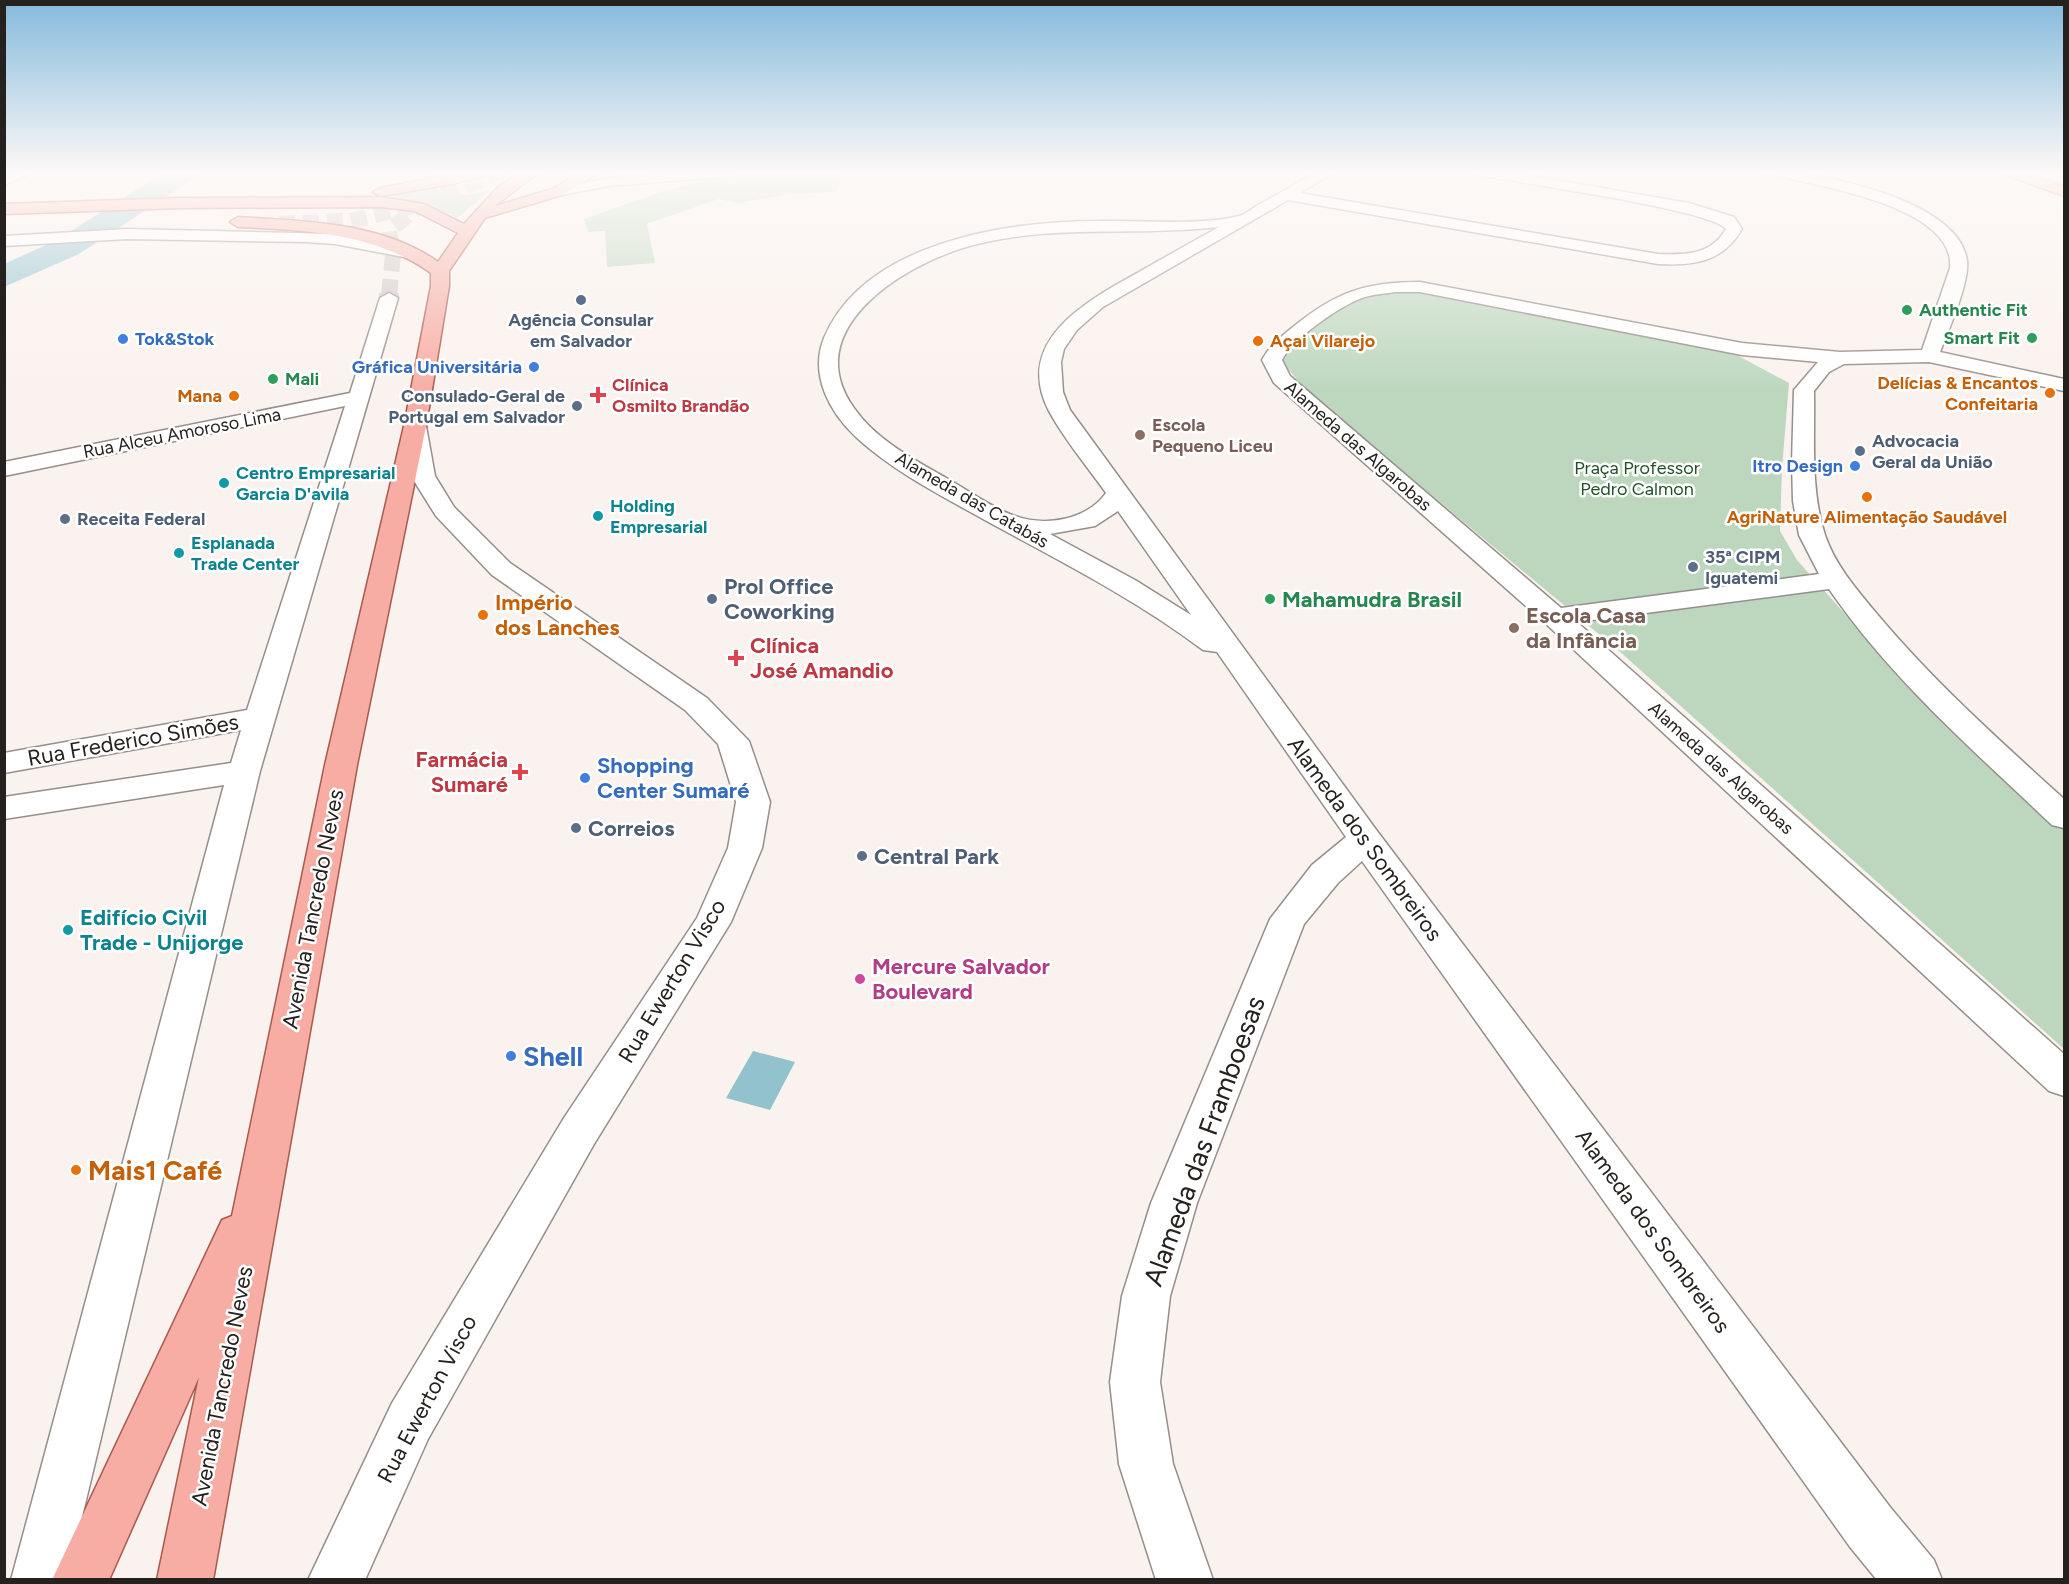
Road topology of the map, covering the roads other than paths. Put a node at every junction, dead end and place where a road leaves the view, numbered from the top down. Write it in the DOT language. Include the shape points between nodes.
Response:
graph roads {
  1 [pos="366,245"];
  2 [pos="388,245"];
  3 [pos="457,245"];
  4 [pos="960,245"];
  5 [pos="1202,245"];
  6 [pos="1575,245"];
  7 [pos="1723,245"];
  8 [pos="1955,245"];
  9 [pos="414,254"];
  10 [pos="440,272"];
  11 [pos="389,298"];
  12 [pos="1940,333"];
  13 [pos="1742,349"];
  14 [pos="1929,356"];
  15 [pos="1840,357"];
  16 [pos="1979,367"];
  17 [pos="1790,380"];
  18 [pos="2059,383"];
  19 [pos="359,397"];
  20 [pos="415,426"];
  21 [pos="4,469"];
  22 [pos="1117,495"];
  23 [pos="1004,522"];
  24 [pos="1835,580"];
  25 [pos="1555,617"];
  26 [pos="1236,661"];
  27 [pos="262,717"];
  28 [pos="4,763"];
  29 [pos="244,771"];
  30 [pos="4,808"];
  31 [pos="2064,817"];
  32 [pos="1365,839"];
  33 [pos="2064,1079"];
  34 [pos="260,1189"];
  35 [pos="39,1580"];
  36 [pos="81,1580"];
  37 [pos="185,1580"];
  38 [pos="336,1580"];
  39 [pos="1185,1580"];
  40 [pos="1914,1580"];
  1 -- 9 [label="street"];
  2 -- 9 [label="main road"];
  3 -- 10 [label="main road"];
  4 -- 23 [label="street, Alameda das Catabás" via="942,249 894,274 855,304 827,353 829,376 856,426 900,461"];
  5 -- 22 [label="street, Alameda dos Sombreiros" via="1097,303 1060,334 1054,348 1049,366 1050,388 1059,411"];
  6 -- 7 [label="street" via="1658,259 1700,259"];
  8 -- 12 [label="street" via="1960,261"];
  9 -- 10 [label="main road"];
  10 -- 20 [label="main road, Avenida Tancredo Neves"];
  11 -- 19 [label="street"];
  12 -- 14 [label="street"];
  12 -- 16 [label="street" via="1951,351"];
  13 -- 15 [label="street, Alameda das Algarobas"];
  13 -- 17 [label="street"];
  13 -- 25 [label="street, Alameda das Algarobas" via="1420,287 1393,286 1359,291 1339,300 1277,350 1272,360 1281,380"];
  14 -- 15 [label="street, Alameda das Algarobas"];
  14 -- 16 [label="street, Alameda das Algarobas"];
  15 -- 17 [label="street"];
  16 -- 18 [label="street, Alameda das Algarobas"];
  17 -- 24 [label="street" via="1812,535"];
  19 -- 21 [label="street, Rua Alceu Amoroso Lima"];
  19 -- 27 [label="street"];
  20 -- 34 [label="main road, Avenida Tancredo Neves" via="341,765"];
  20 -- 38 [label="street, Rua Ewerton Visco" via="423,476 445,511 501,569 696,704 733,741 753,802 745,848 713,922 579,1131 410,1421"];
  22 -- 23 [label="street" via="1111,506 1097,516 1077,523 1044,527"];
  22 -- 26 [label="street, Alameda dos Sombreiros"];
  23 -- 26 [label="street, Alameda das Catabás" via="1114,579 1174,615"];
  24 -- 25 [label="street"];
  24 -- 31 [label="street" via="1885,643 1949,710"];
  25 -- 33 [label="street, Alameda das Algarobas"];
  26 -- 32 [label="street, Alameda dos Sombreiros"];
  27 -- 28 [label="street, Rua Frederico Simões"];
  27 -- 29 [label="street"];
  29 -- 30 [label="street, Rua Frederico Simões"];
  29 -- 35 [label="street"];
  32 -- 39 [label="street, Alameda das Framboesas" via="1325,874 1288,919 1174,1203 1146,1296 1135,1382 1146,1464"];
  32 -- 40 [label="street, Alameda dos Sombreiros" via="1870,1527"];
  34 -- 36 [label="main road"];
  34 -- 37 [label="main road, Avenida Tancredo Neves"];
}
